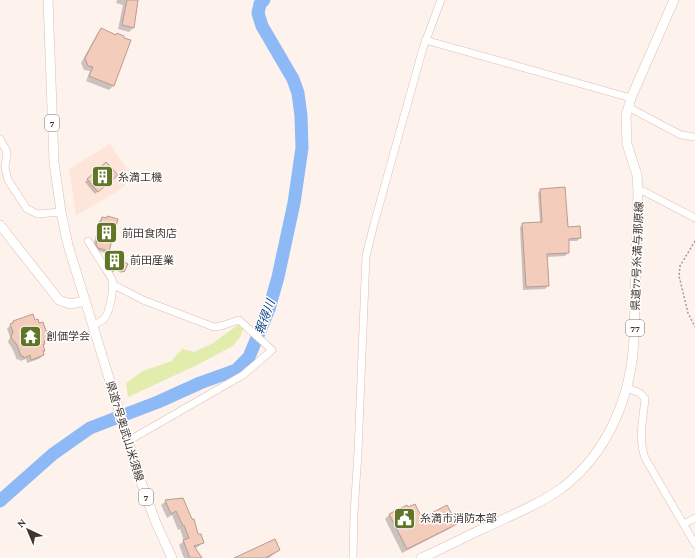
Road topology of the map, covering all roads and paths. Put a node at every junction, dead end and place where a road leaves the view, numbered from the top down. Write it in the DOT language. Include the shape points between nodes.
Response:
graph roads {
  1 [pos="48,0"];
  2 [pos="441,0"];
  3 [pos="674,0"];
  4 [pos="425,40"];
  5 [pos="631,98"];
  6 [pos="628,108"];
  7 [pos="695,137"];
  8 [pos="0,139"];
  9 [pos="638,192"];
  10 [pos="61,212"];
  11 [pos="695,218"];
  12 [pos="0,225"];
  13 [pos="88,241"];
  14 [pos="695,241"];
  15 [pos="114,285"];
  16 [pos="85,301"];
  17 [pos="93,325"];
  18 [pos="695,327"];
  19 [pos="627,388"];
  20 [pos="127,438"];
  21 [pos="695,518"];
  22 [pos="684,524"];
  23 [pos="695,544"];
  24 [pos="425,557"];
  25 [pos="172,558"];
  26 [pos="353,558"];
  1 -- 10 [label="main road, 県道7号奥武山米須線 / 7" via="54,162"];
  2 -- 4 [label="street"];
  3 -- 5 [label="main road, 県道77号糸満与那原線 / 77"];
  4 -- 5 [label="street"];
  4 -- 26 [label="street" via="366,256"];
  5 -- 6 [label="main road, 県道77号糸満与那原線 / 77"];
  6 -- 7 [label="street" via="681,135"];
  6 -- 9 [label="main road, 県道77号糸満与那原線 / 77" via="626,135 637,175"];
  8 -- 10 [label="street" via="7,152 4,168 8,180 27,209 38,214"];
  9 -- 11 [label="street" via="643,191"];
  9 -- 19 [label="main road, 県道77号糸満与那原線 / 77" via="634,348"];
  10 -- 16 [label="main road, 県道7号奥武山米須線 / 7"];
  12 -- 16 [label="main road" via="59,300 70,304"];
  13 -- 15 [label="street"];
  14 -- 18 [label="path" via="680,266 679,276 688,313"];
  15 -- 17 [label="street" via="105,318"];
  15 -- 20 [label="street" via="143,300 214,327 239,320 272,350 244,375 138,436"];
  16 -- 17 [label="main road, 県道7号奥武山米須線 / 7"];
  17 -- 20 [label="main road, 県道7号奥武山米須線 / 7"];
  19 -- 22 [label="street" via="640,393 645,399 642,450"];
  19 -- 24 [label="main road, 県道77号糸満与那原線 / 77" via="616,418 602,443 589,461 562,488 539,502"];
  20 -- 25 [label="main road, 県道7号奥武山米須線 / 7" via="156,523"];
  21 -- 22 [label="street"];
  22 -- 23 [label="street"];
}
